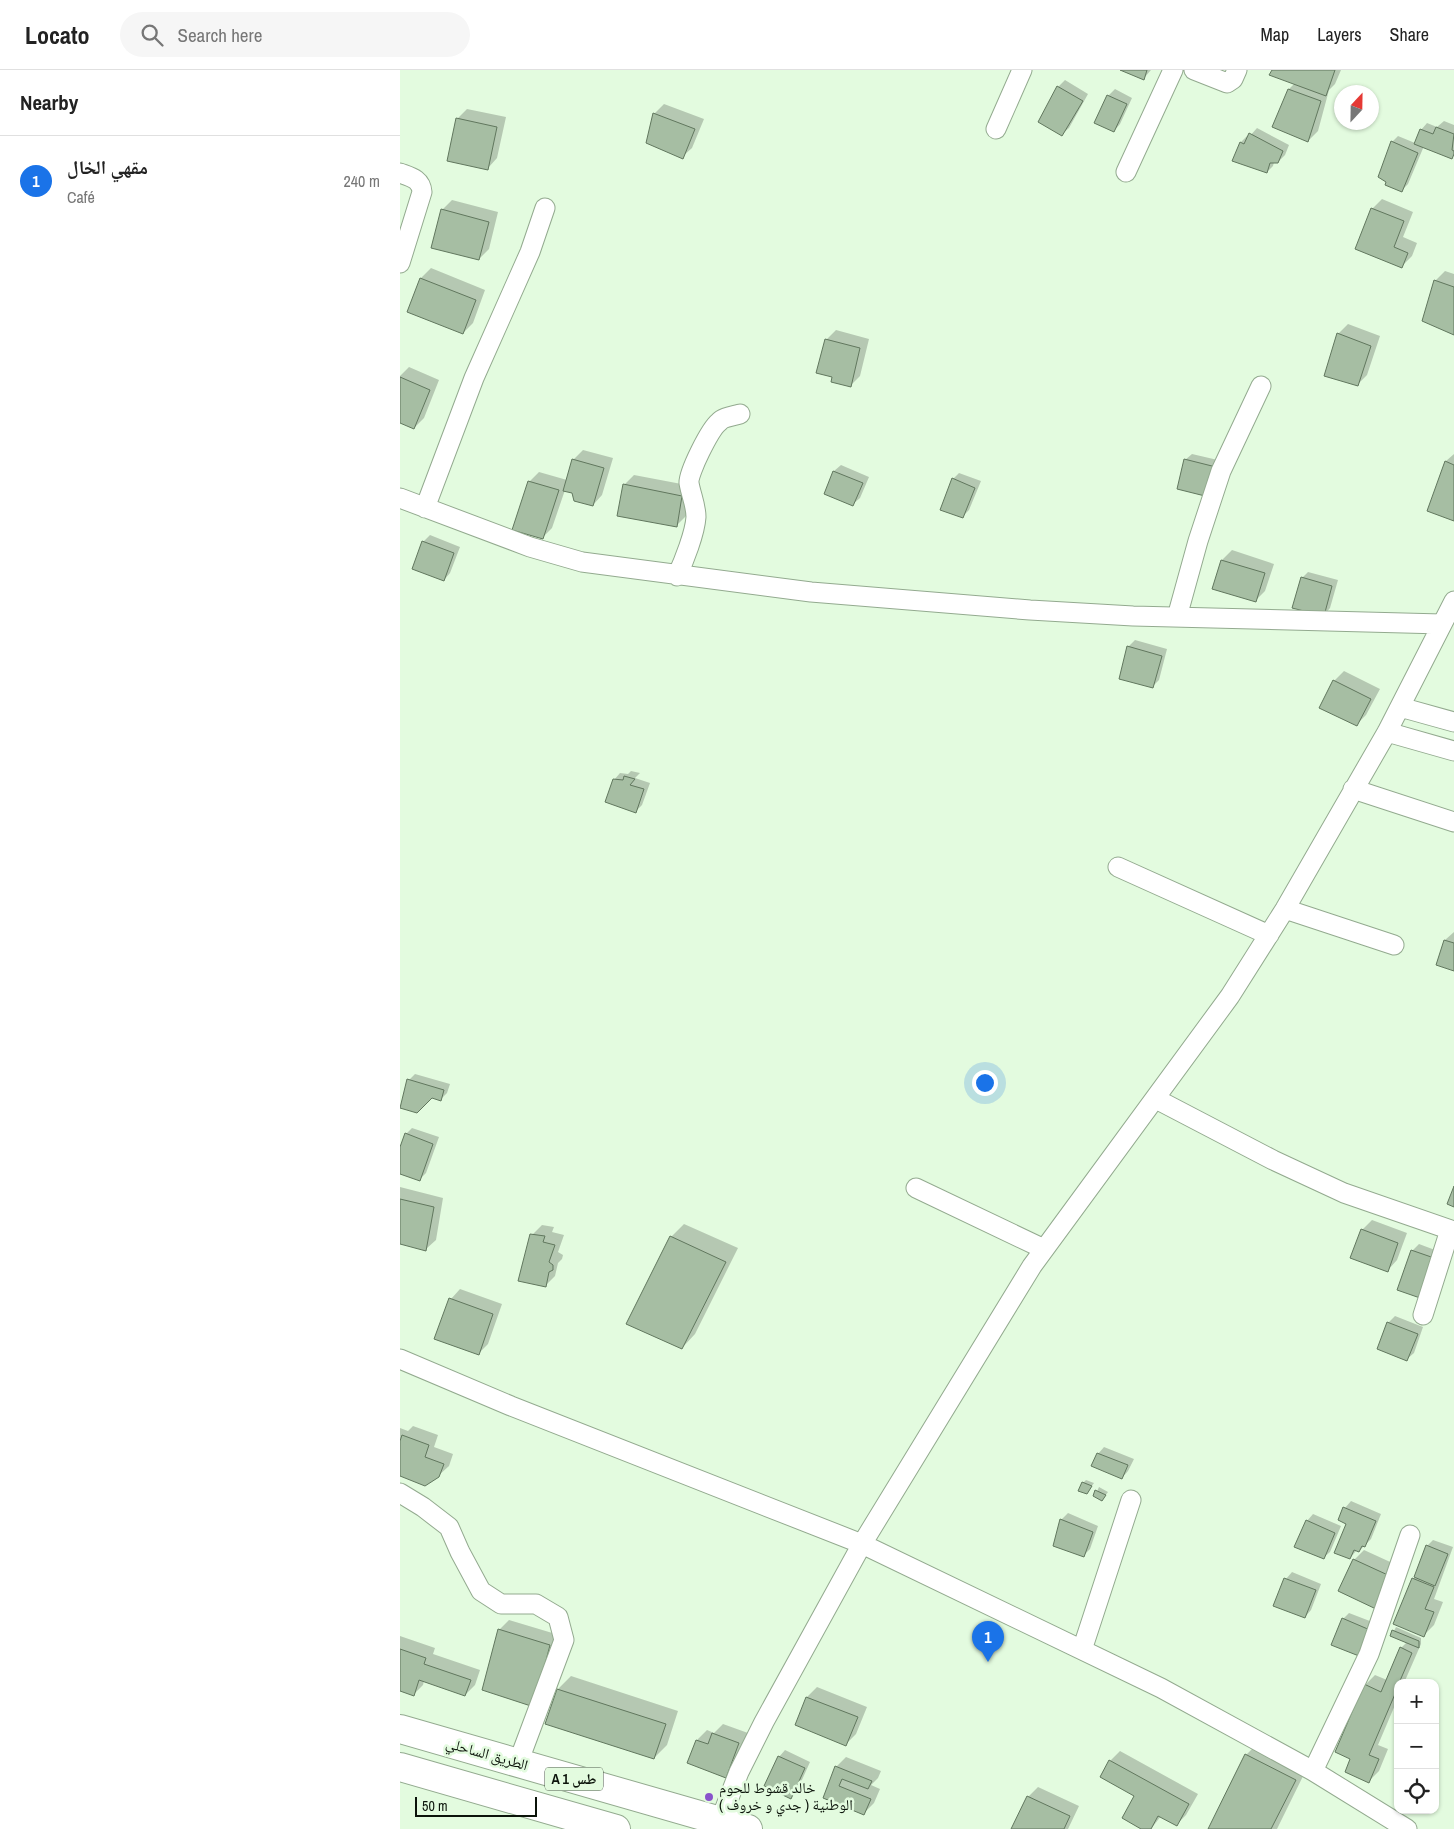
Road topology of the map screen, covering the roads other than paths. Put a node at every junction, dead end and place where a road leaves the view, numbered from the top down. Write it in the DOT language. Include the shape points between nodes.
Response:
graph roads {
  1 [pos="1022,70"];
  2 [pos="1173,70"];
  3 [pos="1194,70"];
  4 [pos="1237,70"];
  5 [pos="996,130"];
  6 [pos="1126,172"];
  7 [pos="400,173"];
  8 [pos="545,208"];
  9 [pos="400,263"];
  10 [pos="1261,386"];
  11 [pos="740,414"];
  12 [pos="400,498"];
  13 [pos="425,508"];
  14 [pos="677,576"];
  15 [pos="1454,604"];
  16 [pos="1177,618"];
  17 [pos="1442,624"];
  18 [pos="1400,707"];
  19 [pos="1454,722"];
  20 [pos="1387,732"];
  21 [pos="1454,751"];
  22 [pos="1353,789"];
  23 [pos="1454,822"];
  24 [pos="1118,867"];
  25 [pos="1284,908"];
  26 [pos="1269,935"];
  27 [pos="1394,945"];
  28 [pos="1156,1099"];
  29 [pos="916,1188"];
  30 [pos="1452,1230"];
  31 [pos="1044,1249"];
  32 [pos="1423,1315"];
  33 [pos="400,1359"];
  34 [pos="400,1493"];
  35 [pos="1131,1500"];
  36 [pos="1410,1535"];
  37 [pos="862,1544"];
  38 [pos="1082,1650"];
  39 [pos="400,1729"];
  40 [pos="518,1763"];
  41 [pos="400,1767"];
  42 [pos="1313,1771"];
  43 [pos="720,1821"];
  44 [pos="616,1829"];
  45 [pos="748,1829"];
  46 [pos="1407,1829"];
  1 -- 5 [label="street"];
  2 -- 6 [label="street"];
  3 -- 4 [label="street" via="1227,83"];
  7 -- 9 [label="street" via="417,180 422,192"];
  8 -- 13 [label="street" via="530,252 474,378"];
  10 -- 16 [label="street" via="1221,471"];
  11 -- 14 [label="street" via="720,420 706,439 696,463 689,482 696,518"];
  12 -- 13 [label="street"];
  13 -- 14 [label="street" via="530,547 582,562"];
  14 -- 16 [label="street" via="820,593"];
  15 -- 17 [label="street"];
  16 -- 17 [label="street"];
  17 -- 18 [label="street"];
  18 -- 19 [label="street"];
  18 -- 20 [label="street"];
  20 -- 21 [label="street"];
  20 -- 22 [label="street"];
  22 -- 23 [label="street"];
  22 -- 25 [label="street"];
  24 -- 26 [label="street"];
  25 -- 26 [label="street"];
  25 -- 27 [label="street"];
  26 -- 28 [label="street"];
  28 -- 30 [label="street" via="1344,1194"];
  28 -- 31 [label="street"];
  29 -- 31 [label="street"];
  30 -- 32 [label="street"];
  31 -- 37 [label="street"];
  33 -- 37 [label="street"];
  34 -- 40 [label="street" via="449,1527 481,1591 501,1604 536,1604 558,1617 564,1640"];
  35 -- 38 [label="street"];
  36 -- 42 [label="street" via="1369,1654"];
  37 -- 38 [label="street"];
  37 -- 43 [label="street" via="764,1722 739,1772"];
  38 -- 42 [label="street" via="1160,1688"];
  39 -- 40 [label="highway, الطريق الساحلي / A 1 طس"];
  40 -- 43 [label="highway, الطريق الساحلي / A 1 طس"];
  41 -- 44 [label="highway"];
  42 -- 46 [label="street"];
  43 -- 45 [label="highway, الطريق الساحلي / A 1 طس"];
}
